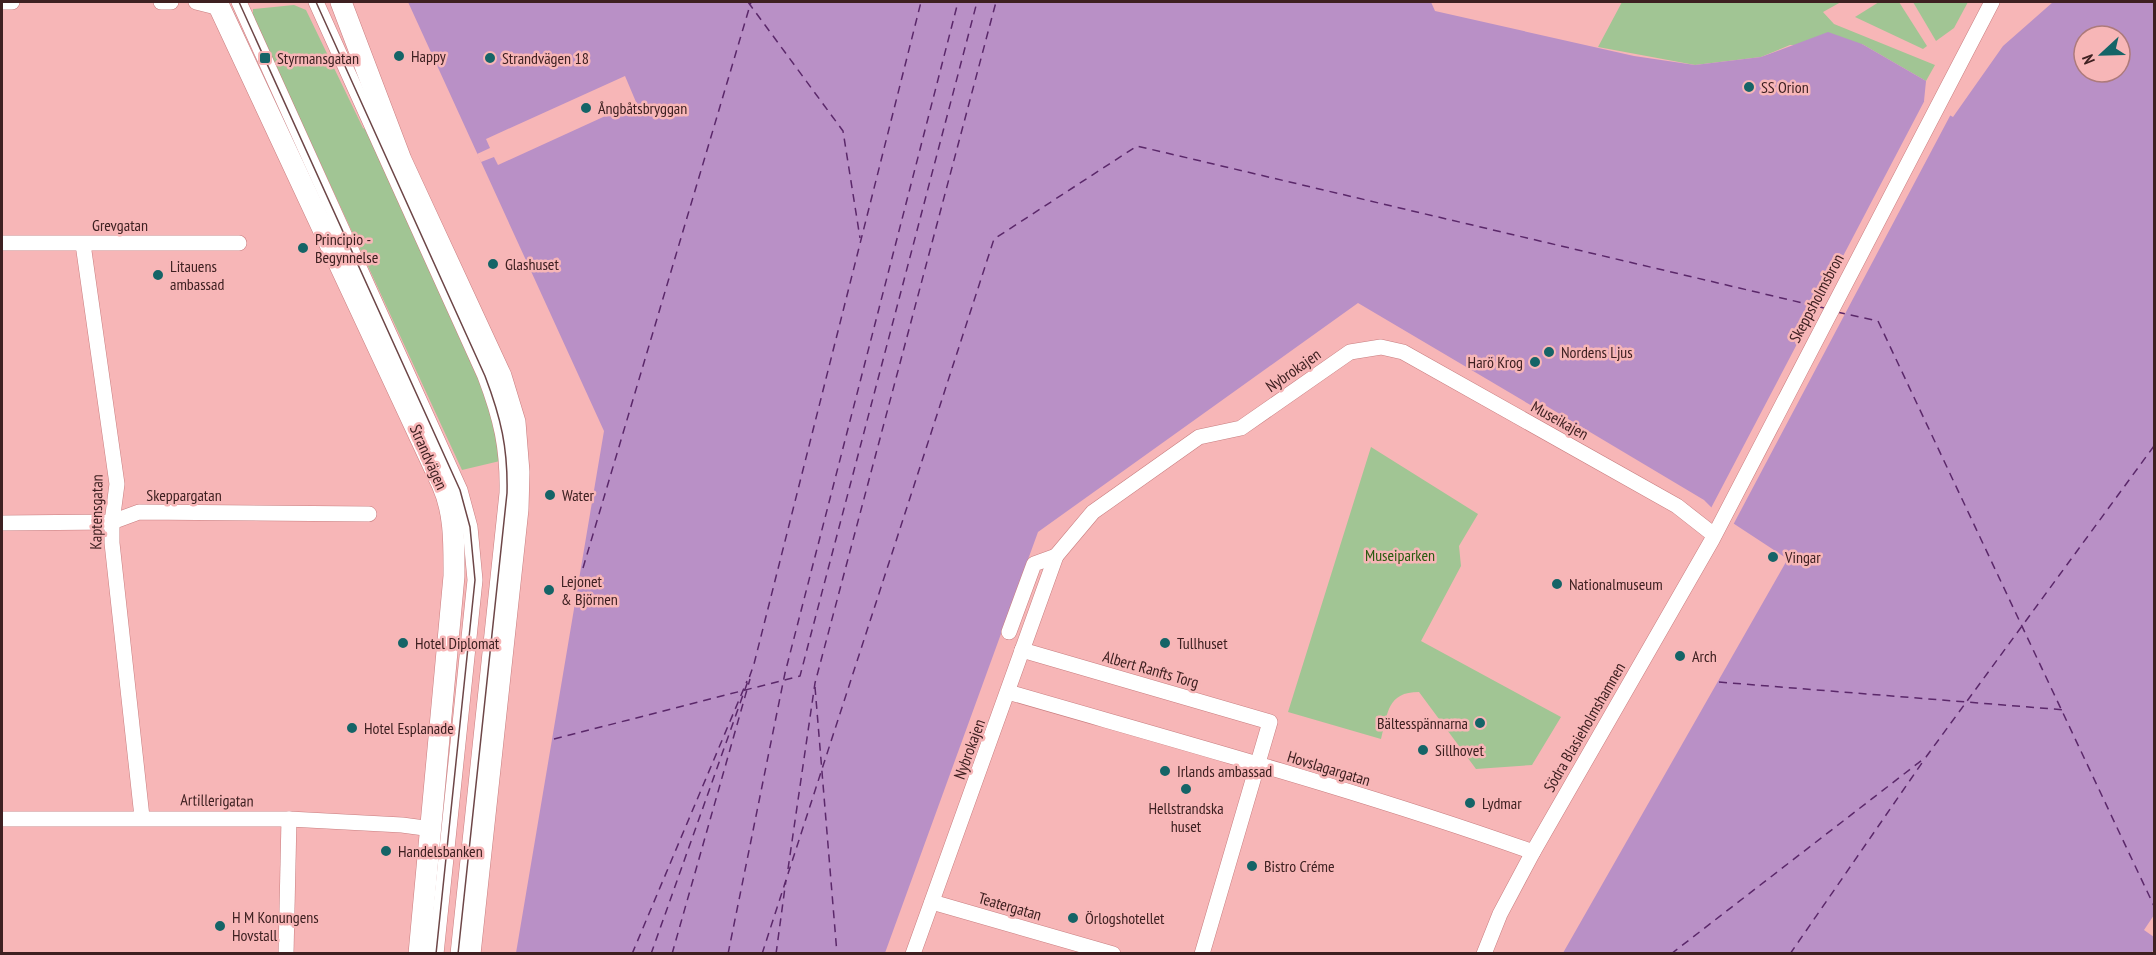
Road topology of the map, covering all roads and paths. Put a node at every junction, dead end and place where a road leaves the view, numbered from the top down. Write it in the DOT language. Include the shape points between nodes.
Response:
graph roads {
  1 [pos="2,2"];
  2 [pos="12,2"];
  3 [pos="160,2"];
  4 [pos="171,2"];
  5 [pos="196,2"];
  6 [pos="316,2"];
  7 [pos="327,2"];
  8 [pos="341,2"];
  9 [pos="1992,2"];
  10 [pos="225,4"];
  11 [pos="401,159"];
  12 [pos="2,243"];
  13 [pos="239,243"];
  14 [pos="83,244"];
  15 [pos="1382,347"];
  16 [pos="369,514"];
  17 [pos="112,522"];
  18 [pos="2,523"];
  19 [pos="1717,529"];
  20 [pos="1056,556"];
  21 [pos="1009,632"];
  22 [pos="1022,650"];
  23 [pos="1008,692"];
  24 [pos="1257,765"];
  25 [pos="142,817"];
  26 [pos="2,819"];
  27 [pos="289,819"];
  28 [pos="432,829"];
  29 [pos="1533,852"];
  30 [pos="932,902"];
  31 [pos="286,954"];
  32 [pos="419,954"];
  33 [pos="436,954"];
  34 [pos="458,954"];
  35 [pos="470,954"];
  36 [pos="913,954"];
  37 [pos="1113,954"];
  38 [pos="1202,954"];
  39 [pos="1484,954"];
  1 -- 2 [label="street"];
  3 -- 4 [label="street"];
  5 -- 10 [label="street"];
  6 -- 34 [label="street" via="485,376 506,444 507,493"];
  7 -- 11 [label="street" via="380,124"];
  8 -- 11 [label="street"];
  9 -- 19 [label="street, Skeppsholmsbron"];
  10 -- 28 [label="street, Strandvägen" via="451,512 454,576"];
  10 -- 33 [label="street, Strandvägen" via="460,489 470,527 475,580"];
  11 -- 35 [label="street" via="501,376 515,422 518,509"];
  12 -- 14 [label="street, Grevgatan"];
  13 -- 14 [label="street, Grevgatan"];
  14 -- 17 [label="street, Kaptensgatan" via="117,484"];
  15 -- 19 [label="street, Museikajen" via="1403,352"];
  15 -- 20 [label="street, Nybrokajen" via="1350,352 1241,428 1199,437 1093,512"];
  16 -- 17 [label="street, Skeppargatan" via="139,512"];
  17 -- 18 [label="street, Skeppargatan"];
  17 -- 25 [label="street, Kaptensgatan"];
  19 -- 29 [label="street, Södra Blasieholmshamnen"];
  20 -- 21 [label="street, Nybrokajen" via="1034,564"];
  20 -- 22 [label="street, Nybrokajen"];
  22 -- 23 [label="street, Nybrokajen"];
  22 -- 24 [label="street, Albert Ranfts Torg" via="1270,723"];
  23 -- 24 [label="street, Hovslagargatan"];
  23 -- 30 [label="street, Nybrokajen"];
  24 -- 29 [label="street, Hovslagargatan"];
  24 -- 38 [label="street"];
  25 -- 26 [label="street, Artillerigatan"];
  25 -- 27 [label="street, Artillerigatan"];
  27 -- 28 [label="street, Artillerigatan"];
  27 -- 31 [label="street"];
  28 -- 32 [label="street, Strandvägen"];
  29 -- 39 [label="street, Södra Blasieholmshamnen"];
  30 -- 36 [label="street, Nybrokajen"];
  30 -- 37 [label="street, Teatergatan"];
}
